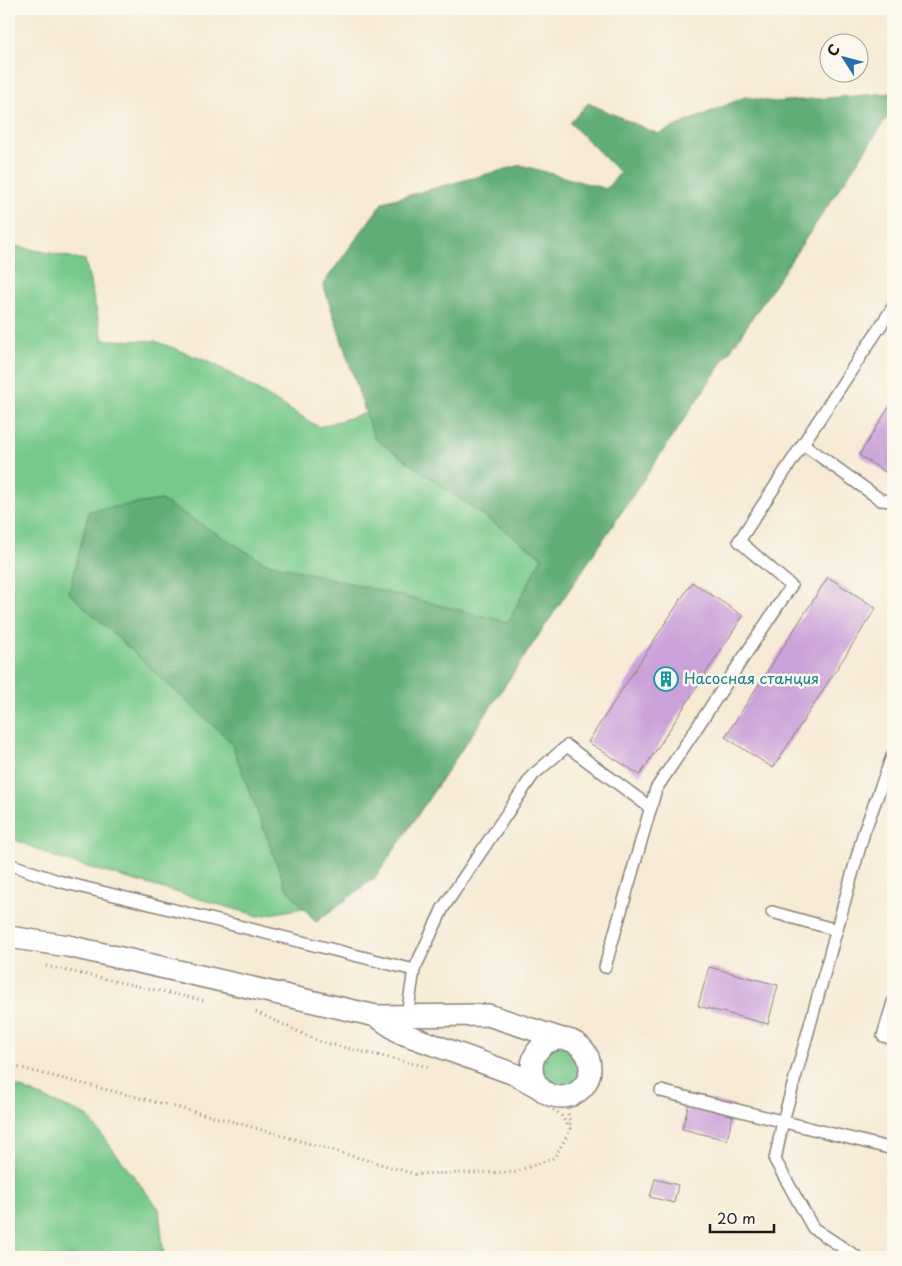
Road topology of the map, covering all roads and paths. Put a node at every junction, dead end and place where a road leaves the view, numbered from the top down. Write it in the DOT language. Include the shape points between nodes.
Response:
graph roads {
  1 [pos="893,307"];
  2 [pos="803,444"];
  3 [pos="893,501"];
  4 [pos="893,754"];
  5 [pos="651,808"];
  6 [pos="9,864"];
  7 [pos="772,912"];
  8 [pos="837,930"];
  9 [pos="9,937"];
  10 [pos="37,964"];
  11 [pos="605,967"];
  12 [pos="414,970"];
  13 [pos="209,1002"];
  14 [pos="893,1002"];
  15 [pos="247,1010"];
  16 [pos="376,1016"];
  17 [pos="407,1016"];
  18 [pos="893,1038"];
  19 [pos="562,1039"];
  20 [pos="9,1065"];
  21 [pos="438,1070"];
  22 [pos="661,1091"];
  23 [pos="543,1096"];
  24 [pos="565,1096"];
  25 [pos="783,1121"];
  26 [pos="571,1129"];
  27 [pos="893,1149"];
  28 [pos="858,1257"];
  1 -- 2 [label="lane"];
  2 -- 3 [label="lane" via="881,500"];
  2 -- 5 [label="lane" via="739,541 791,586 656,789"];
  4 -- 8 [label="lane" via="864,832"];
  5 -- 11 [label="lane"];
  5 -- 12 [label="lane" via="567,746 533,775 443,908"];
  6 -- 12 [label="lane" via="58,882"];
  7 -- 8 [label="lane"];
  8 -- 25 [label="lane"];
  9 -- 16 [label="street" via="68,946"];
  10 -- 13 [label="path"];
  12 -- 17 [label="lane"];
  14 -- 18 [label="lane" via="883,1036"];
  15 -- 21 [label="path" via="321,1042"];
  16 -- 17 [label="street"];
  16 -- 23 [label="street" via="402,1033 514,1074"];
  17 -- 19 [label="street" via="488,1015"];
  19 -- 23 [label="street" via="546,1044 535,1056 533,1073"];
  19 -- 24 [label="street" via="571,1040 586,1052 590,1069 580,1090"];
  20 -- 26 [label="path" via="231,1121 415,1174 516,1172 554,1158"];
  22 -- 25 [label="lane"];
  23 -- 24 [label="street" via="548,1093"];
  23 -- 26 [label="path"];
  24 -- 26 [label="path"];
  25 -- 27 [label="lane"];
  25 -- 28 [label="lane" via="775,1160 813,1228"];
}
